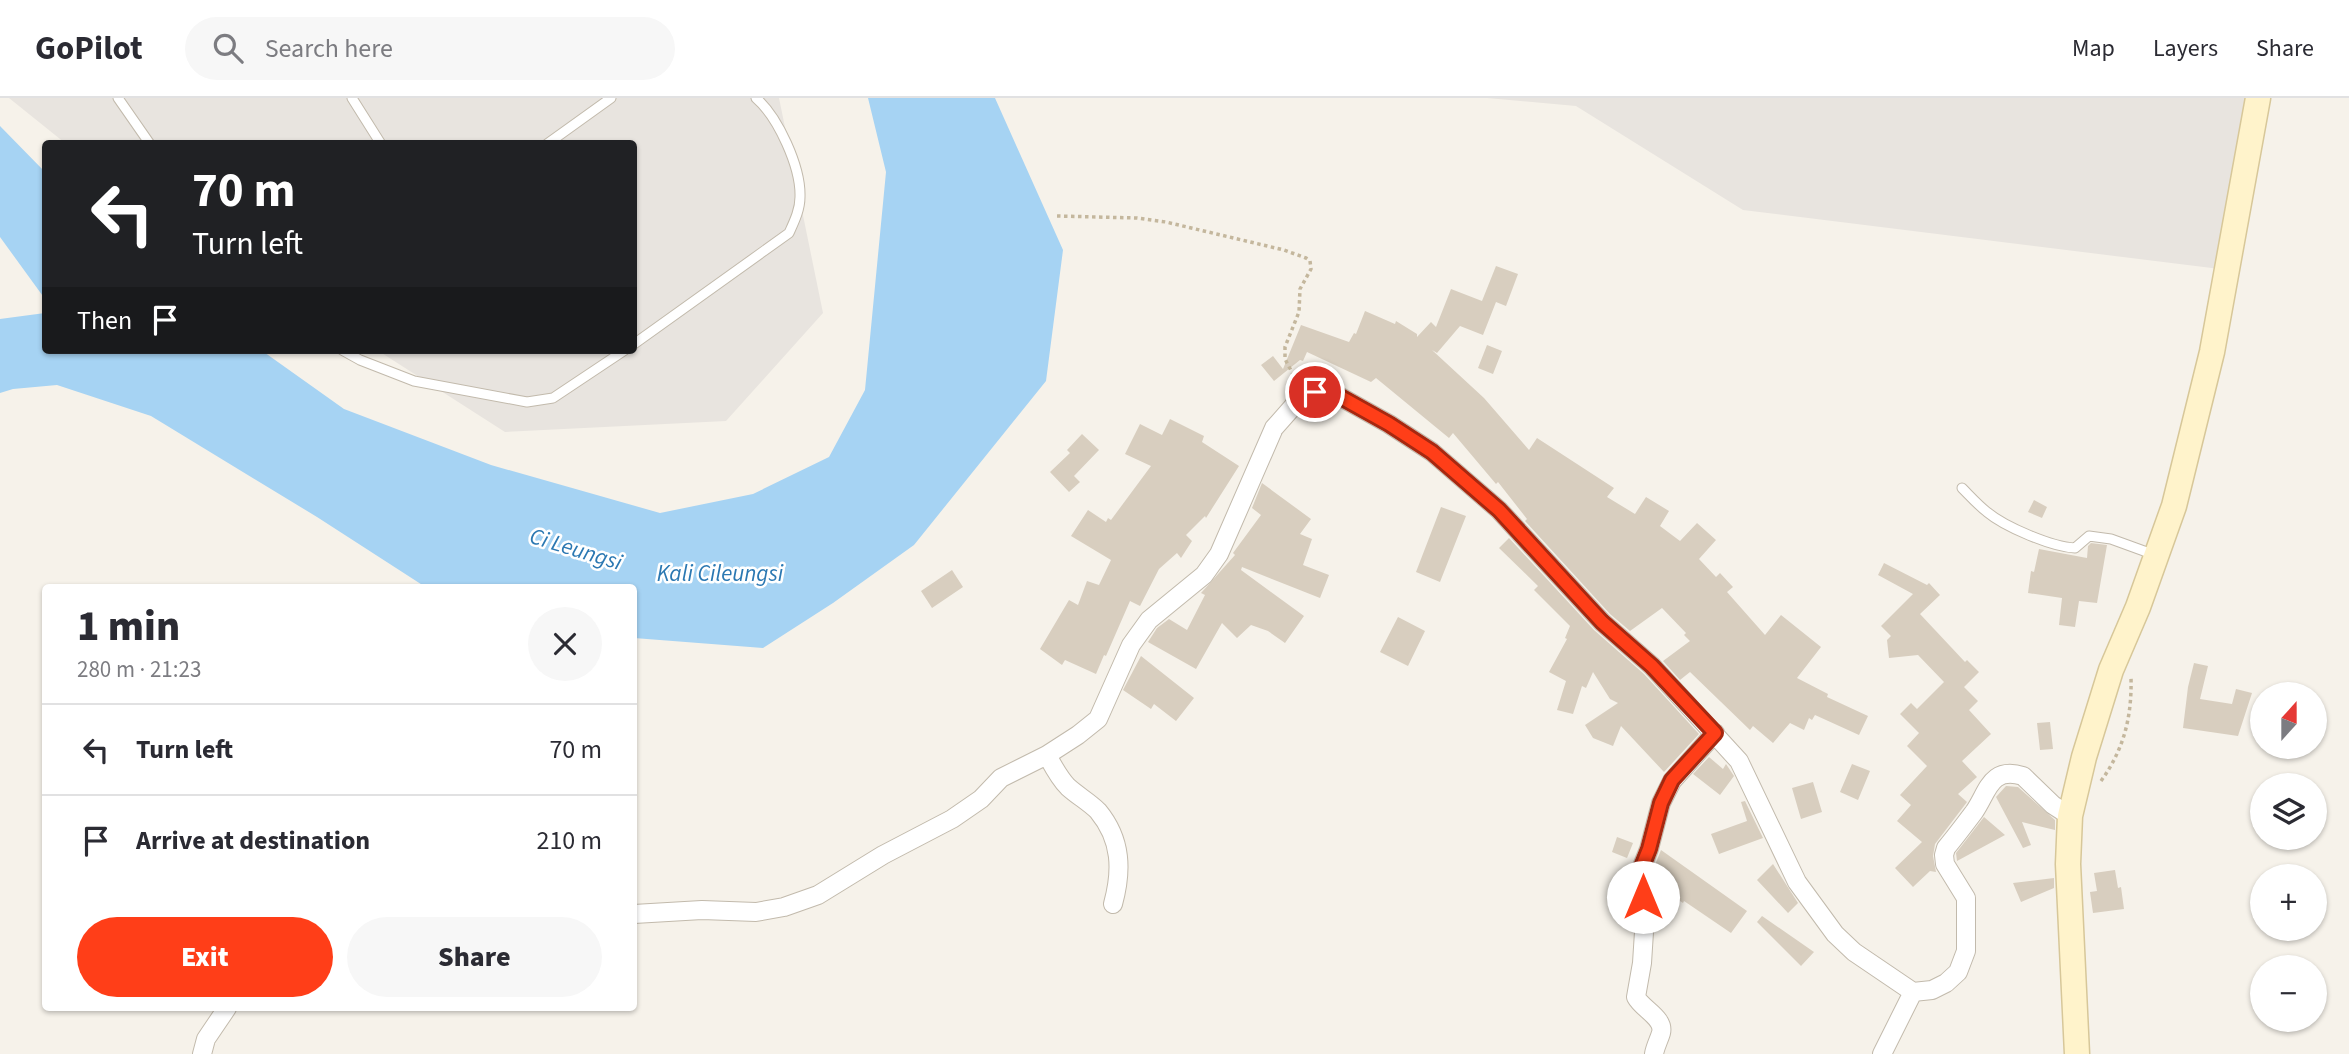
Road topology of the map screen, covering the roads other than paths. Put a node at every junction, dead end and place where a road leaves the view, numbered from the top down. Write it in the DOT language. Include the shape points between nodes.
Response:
graph roads {
  1 [pos="118,98"];
  2 [pos="352,98"];
  3 [pos="611,98"];
  4 [pos="756,98"];
  5 [pos="2258,98"];
  6 [pos="147,140"];
  7 [pos="378,140"];
  8 [pos="553,140"];
  9 [pos="637,342"];
  10 [pos="349,354"];
  11 [pos="619,354"];
  12 [pos="1962,488"];
  13 [pos="2156,555"];
  14 [pos="1715,733"];
  15 [pos="1047,755"];
  16 [pos="2070,816"];
  17 [pos="1113,904"];
  18 [pos="637,914"];
  19 [pos="1913,992"];
  20 [pos="225,1011"];
  21 [pos="202,1054"];
  22 [pos="1654,1054"];
  23 [pos="1882,1054"];
  24 [pos="2077,1054"];
  1 -- 6 [label="lane"];
  2 -- 7 [label="lane"];
  3 -- 8 [label="lane"];
  4 -- 9 [label="lane" via="768,109 792,154 800,196 796,219 789,233"];
  5 -- 13 [label="street" via="2212,352 2174,506"];
  10 -- 11 [label="lane" via="414,381 527,402 553,398"];
  12 -- 13 [label="lane" via="2002,522 2054,544 2076,548 2089,536 2100,536"];
  13 -- 16 [label="street" via="2111,670"];
  14 -- 15 [label="street" via="1652,666 1602,622 1499,510 1432,452 1337,395 1315,392 1289,409 1274,428 1212,565 1149,620 1131,645 1098,719"];
  14 -- 19 [label="street" via="1739,761 1797,882 1820,915 1854,952"];
  14 -- 22 [label="street" via="1672,780 1639,874 1644,932 1636,997 1663,1029"];
  15 -- 17 [label="street" via="1060,778 1100,813 1110,832 1120,867"];
  15 -- 18 [label="street" via="1002,778 952,819 818,895 756,912"];
  16 -- 19 [label="street" via="2023,776 2006,774 1992,781 1944,855 1966,898 1966,951 1958,972 1946,983"];
  16 -- 24 [label="street"];
  19 -- 23 [label="street"];
  20 -- 21 [label="street" via="206,1039"];
}
